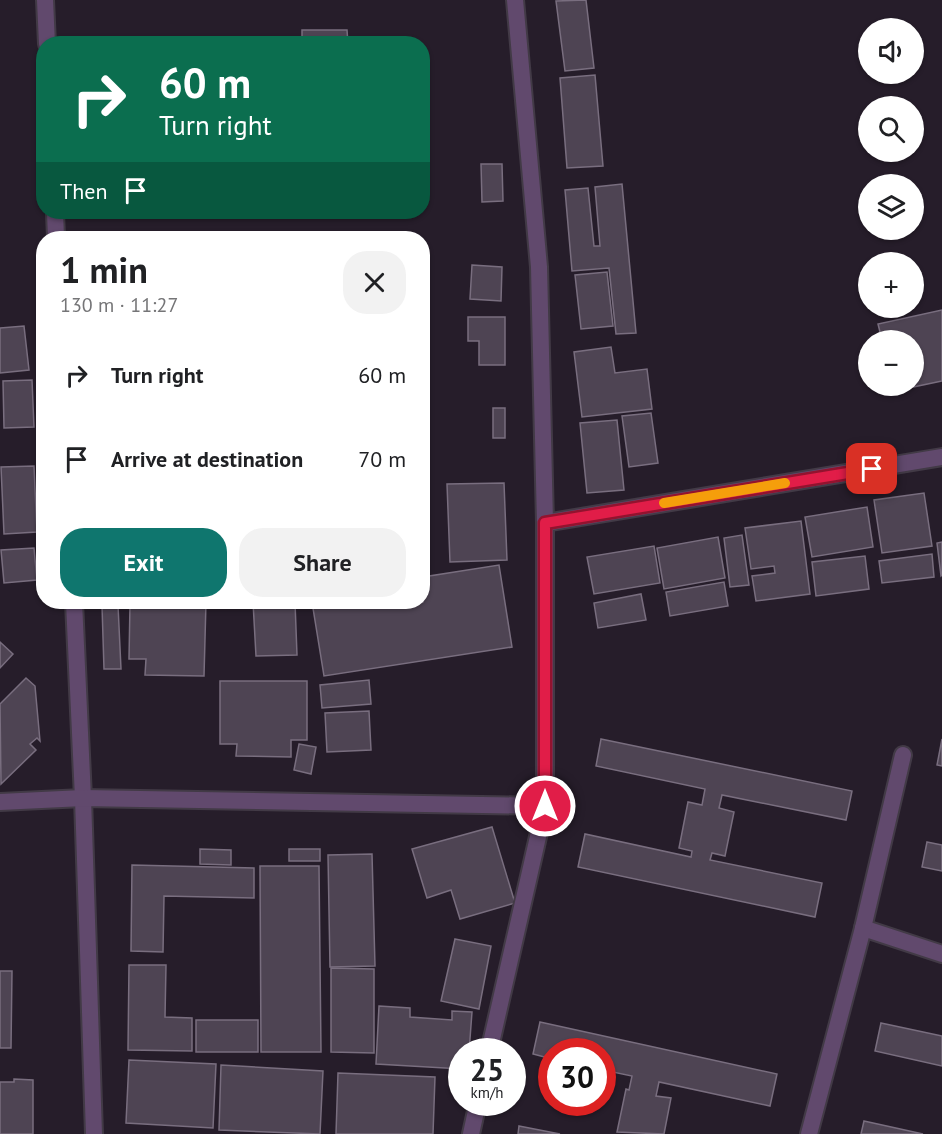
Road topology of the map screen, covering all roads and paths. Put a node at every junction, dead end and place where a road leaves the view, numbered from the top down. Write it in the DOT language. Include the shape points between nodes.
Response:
graph roads {
  1 [pos="45,0"];
  2 [pos="515,0"];
  3 [pos="47,36"];
  4 [pos="942,457"];
  5 [pos="545,523"];
  6 [pos="74,609"];
  7 [pos="903,755"];
  8 [pos="83,798"];
  9 [pos="0,802"];
  10 [pos="545,806"];
  11 [pos="863,928"];
  12 [pos="942,954"];
  13 [pos="492,1038"];
  14 [pos="475,1116"];
  15 [pos="94,1134"];
  16 [pos="471,1134"];
  17 [pos="809,1134"];
  1 -- 3 [label="street"];
  2 -- 5 [label="street" via="539,267"];
  4 -- 5 [label="street"];
  5 -- 10 [label="street"];
  6 -- 8 [label="street"];
  7 -- 11 [label="street"];
  8 -- 9 [label="street"];
  8 -- 10 [label="street"];
  8 -- 15 [label="street"];
  10 -- 13 [label="street"];
  11 -- 12 [label="street"];
  11 -- 17 [label="street"];
  14 -- 16 [label="street"];
}
